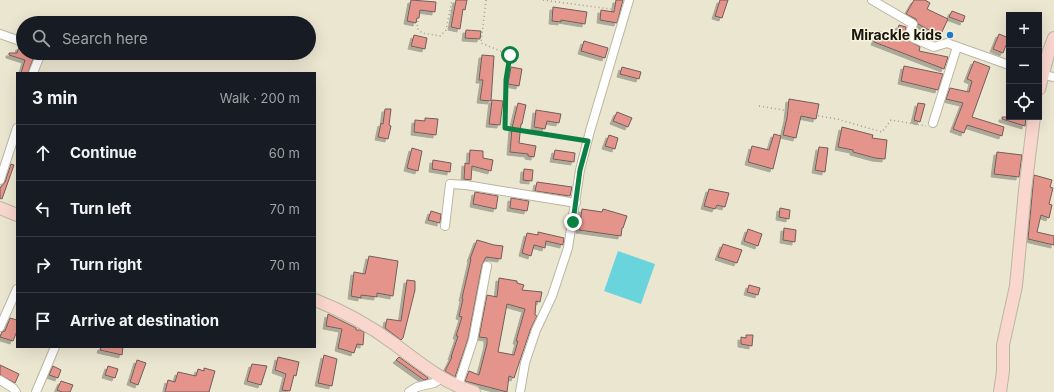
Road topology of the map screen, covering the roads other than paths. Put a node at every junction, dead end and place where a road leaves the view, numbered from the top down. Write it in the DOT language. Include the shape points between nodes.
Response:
graph roads {
  1 [pos="629,0"];
  2 [pos="872,0"];
  3 [pos="0,34"];
  4 [pos="1054,38"];
  5 [pos="16,40"];
  6 [pos="957,48"];
  7 [pos="39,60"];
  8 [pos="1006,64"];
  9 [pos="34,72"];
  10 [pos="1045,76"];
  11 [pos="1034,120"];
  12 [pos="933,123"];
  13 [pos="16,131"];
  14 [pos="0,180"];
  15 [pos="576,203"];
  16 [pos="0,208"];
  17 [pos="16,215"];
  18 [pos="445,226"];
  19 [pos="487,266"];
  20 [pos="16,291"];
  21 [pos="316,300"];
  22 [pos="0,327"];
  23 [pos="55,348"];
  24 [pos="442,378"];
  25 [pos="0,380"];
  26 [pos="458,386"];
  27 [pos="16,392"];
  28 [pos="36,392"];
  29 [pos="409,392"];
  30 [pos="474,392"];
  31 [pos="520,392"];
  32 [pos="1000,392"];
  1 -- 15 [label="street" via="580,170"];
  2 -- 6 [label="street" via="913,24 910,32 913,38 934,47 948,43"];
  3 -- 5 [label="street"];
  4 -- 10 [label="street"];
  6 -- 8 [label="street"];
  6 -- 12 [label="street"];
  7 -- 9 [label="street"];
  11 -- 32 [label="street" via="1016,286 1003,345"];
  13 -- 14 [label="street"];
  15 -- 18 [label="street" via="450,184"];
  15 -- 31 [label="street" via="568,248 552,296 536,330 525,363"];
  16 -- 17 [label="street"];
  19 -- 26 [label="street" via="473,340"];
  20 -- 22 [label="street"];
  21 -- 24 [label="street" via="360,321"];
  23 -- 28 [label="street"];
  24 -- 26 [label="street"];
  24 -- 29 [label="street"];
  25 -- 27 [label="street"];
  26 -- 30 [label="street"];
}
